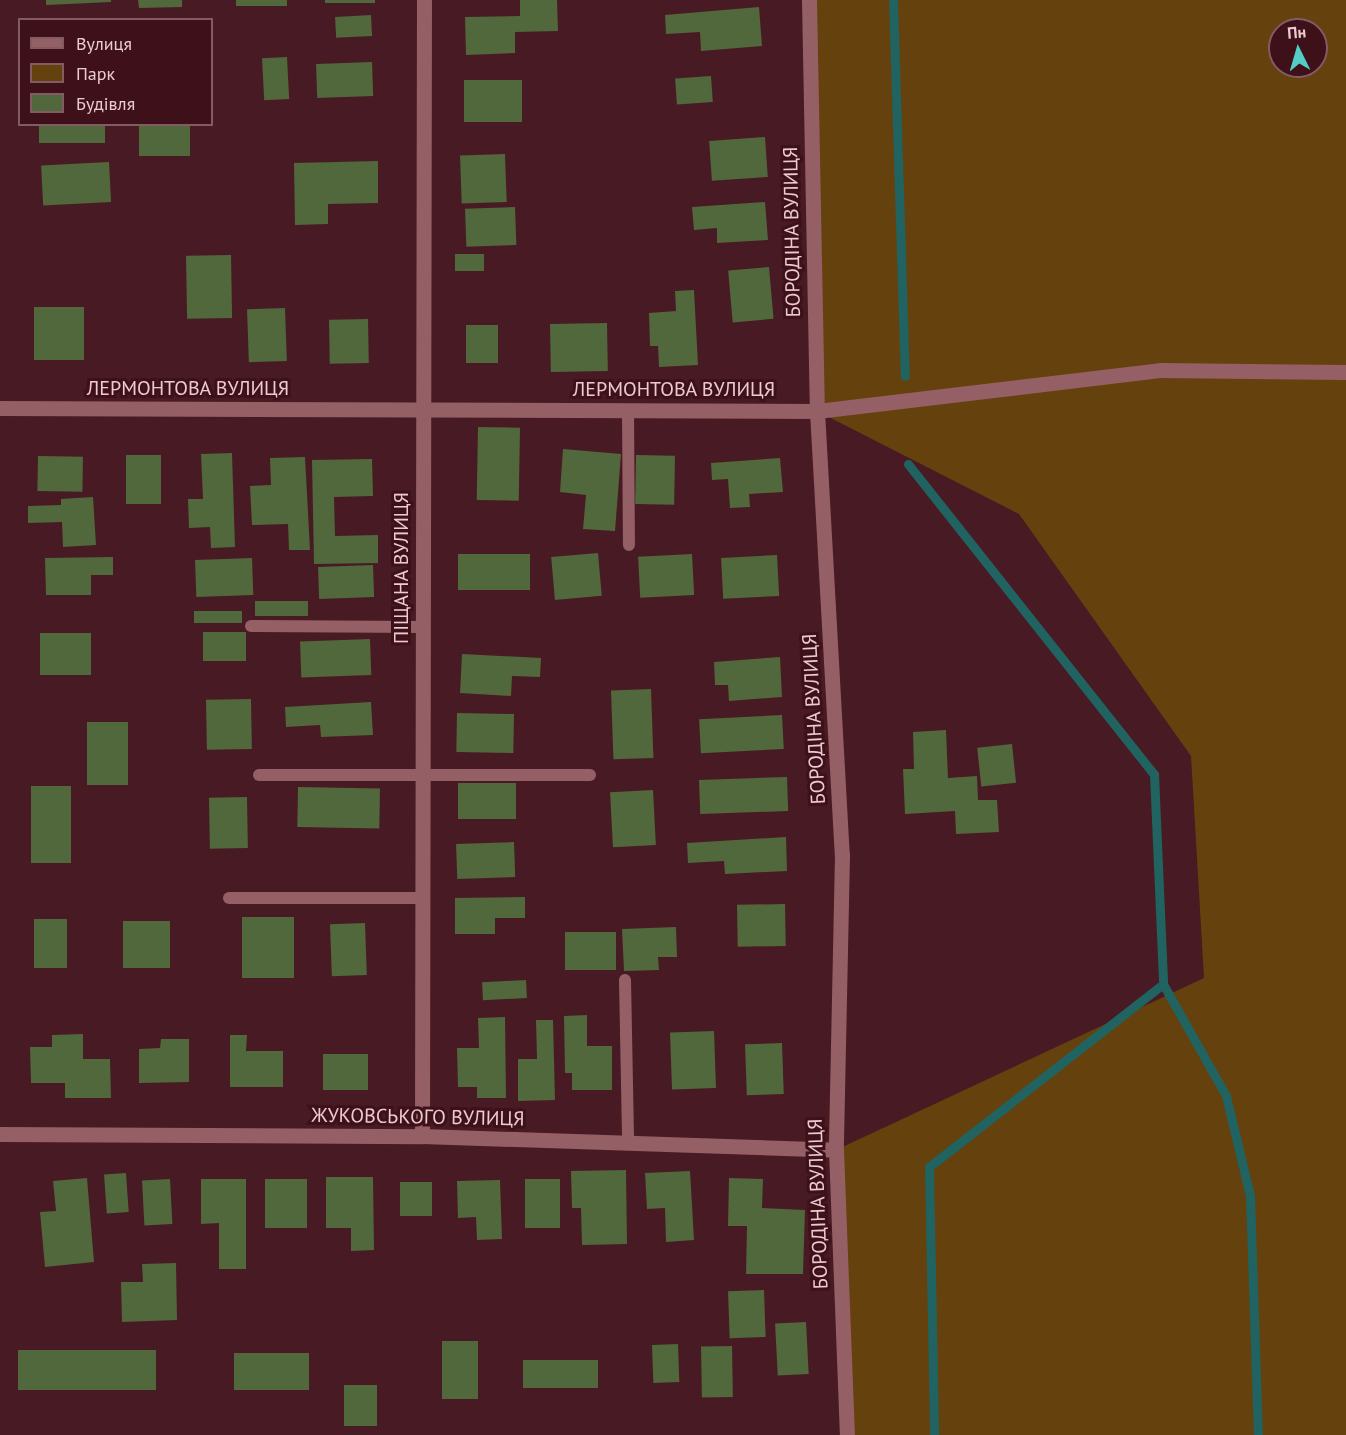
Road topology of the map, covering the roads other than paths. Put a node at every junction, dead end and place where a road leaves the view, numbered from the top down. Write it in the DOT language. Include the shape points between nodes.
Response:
graph roads {
  1 [pos="424,0"];
  2 [pos="809,0"];
  3 [pos="1346,372"];
  4 [pos="0,408"];
  5 [pos="422,409"];
  6 [pos="628,410"];
  7 [pos="817,411"];
  8 [pos="629,545"];
  9 [pos="251,626"];
  10 [pos="422,627"];
  11 [pos="422,774"];
  12 [pos="590,774"];
  13 [pos="259,775"];
  14 [pos="229,898"];
  15 [pos="422,898"];
  16 [pos="625,980"];
  17 [pos="0,1134"];
  18 [pos="422,1136"];
  19 [pos="628,1143"];
  20 [pos="836,1150"];
  21 [pos="848,1435"];
  1 -- 5 [label="street, ПІЩАНА ВУЛИЦЯ"];
  2 -- 7 [label="street, БОРОДІНА ВУЛИЦЯ"];
  3 -- 7 [label="street, ЛЕРМОНТОВА ВУЛИЦЯ" via="1160,370"];
  4 -- 5 [label="street, ЛЕРМОНТОВА ВУЛИЦЯ"];
  5 -- 6 [label="street, ЛЕРМОНТОВА ВУЛИЦЯ"];
  5 -- 10 [label="street, ПІЩАНА ВУЛИЦЯ"];
  6 -- 7 [label="street, ЛЕРМОНТОВА ВУЛИЦЯ"];
  6 -- 8 [label="lane"];
  7 -- 20 [label="street, БОРОДІНА ВУЛИЦЯ" via="842,855"];
  9 -- 10 [label="lane"];
  10 -- 11 [label="street, ПІЩАНА ВУЛИЦЯ"];
  11 -- 12 [label="lane"];
  11 -- 13 [label="lane"];
  11 -- 15 [label="street, ПІЩАНА ВУЛИЦЯ"];
  14 -- 15 [label="lane"];
  15 -- 18 [label="street, ПІЩАНА ВУЛИЦЯ"];
  16 -- 19 [label="lane"];
  17 -- 18 [label="street, ЖУКОВСЬКОГО ВУЛИЦЯ"];
  18 -- 19 [label="street, ЖУКОВСЬКОГО ВУЛИЦЯ"];
  19 -- 20 [label="street, ЖУКОВСЬКОГО ВУЛИЦЯ"];
  20 -- 21 [label="street, БОРОДІНА ВУЛИЦЯ"];
}
